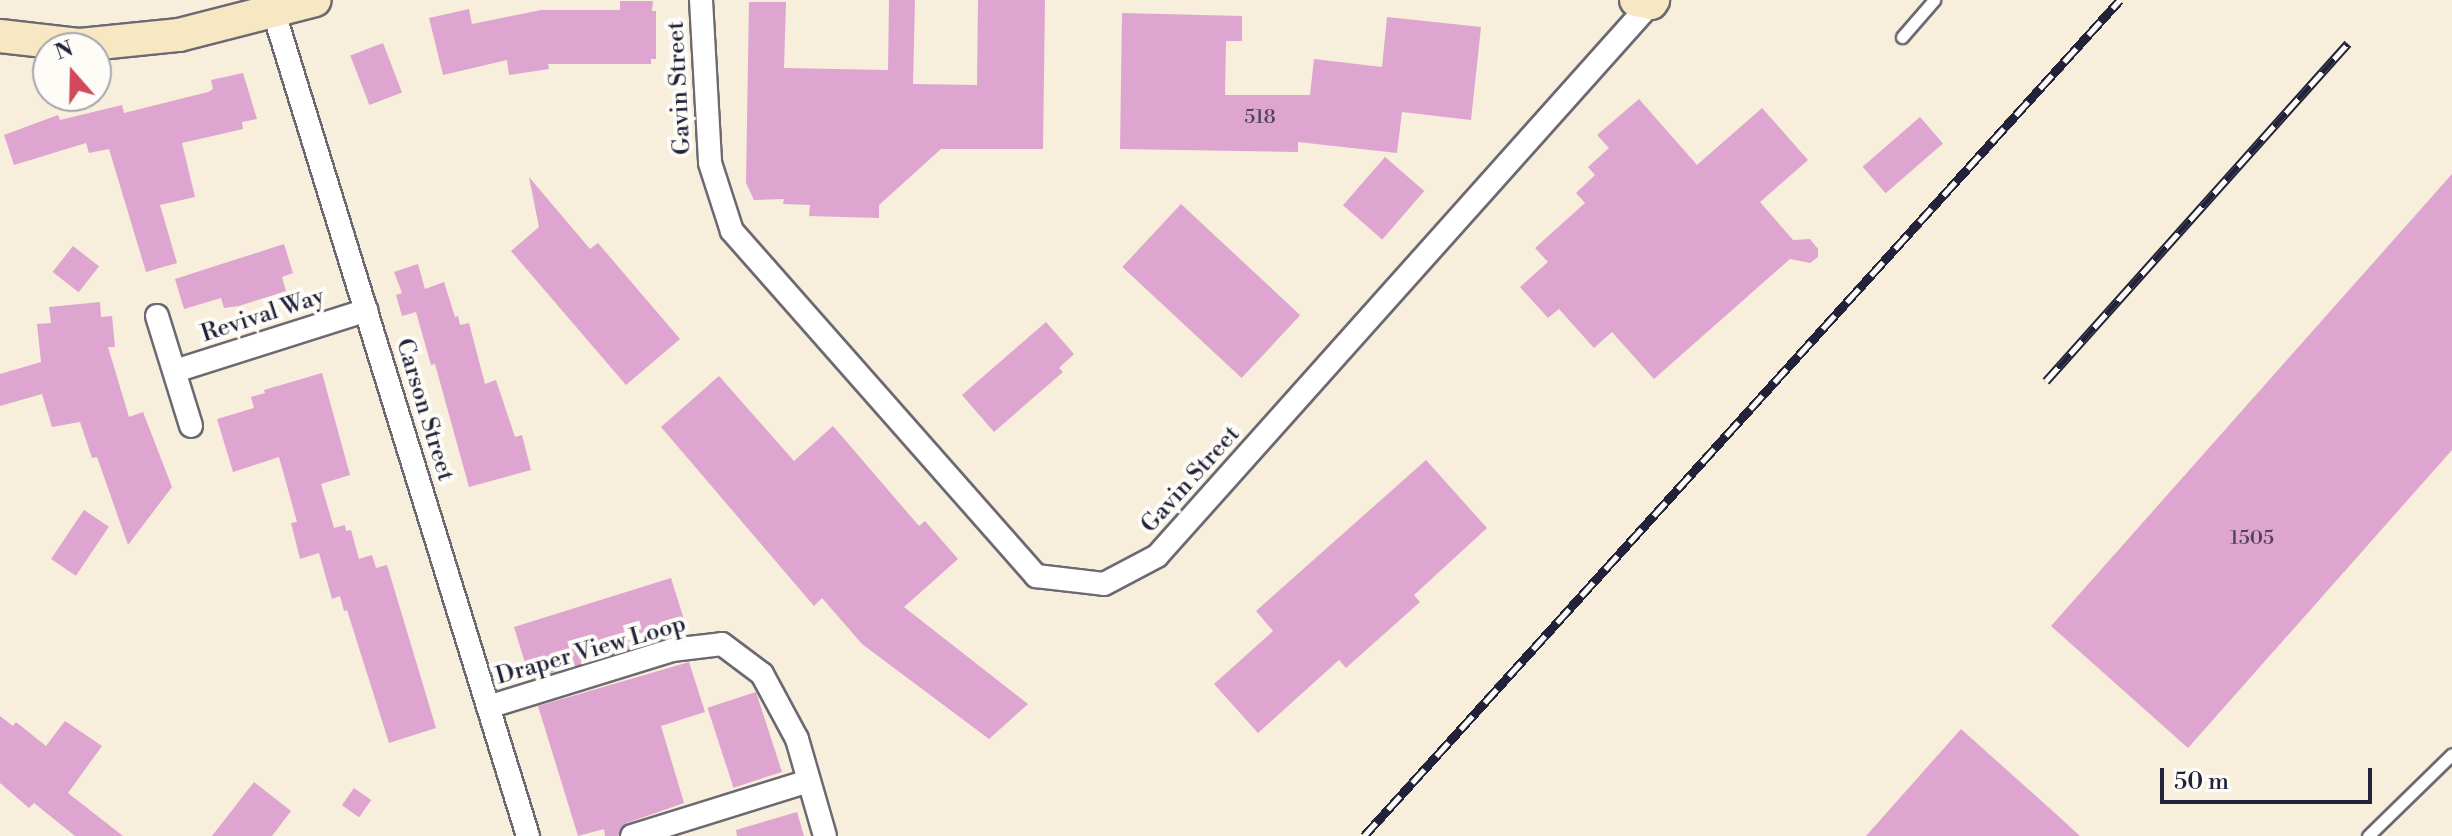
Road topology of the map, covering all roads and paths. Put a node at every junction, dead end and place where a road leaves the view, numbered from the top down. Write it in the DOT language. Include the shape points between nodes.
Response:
graph roads {
  1 [pos="315,0"];
  2 [pos="701,0"];
  3 [pos="1934,0"];
  4 [pos="1647,1"];
  5 [pos="272,5"];
  6 [pos="0,36"];
  7 [pos="1902,37"];
  8 [pos="367,310"];
  9 [pos="157,316"];
  10 [pos="175,371"];
  11 [pos="191,426"];
  12 [pos="488,707"];
  13 [pos="2452,754"];
  14 [pos="809,781"];
  15 [pos="528,836"];
  16 [pos="632,836"];
  17 [pos="825,836"];
  18 [pos="2368,836"];
  1 -- 5 [label="street"];
  2 -- 4 [label="street, Gavin Street" via="710,163 732,231 1036,576 1104,584 1157,556"];
  3 -- 7 [label="lane"];
  5 -- 6 [label="street" via="179,35 80,45"];
  5 -- 8 [label="street, Carson Street"];
  8 -- 10 [label="street, Revival Way"];
  8 -- 12 [label="street, Carson Street"];
  9 -- 10 [label="street"];
  10 -- 11 [label="street"];
  12 -- 14 [label="street, Draper View Loop" via="672,650 722,644 762,674 797,739"];
  12 -- 15 [label="street, Carson Street"];
  13 -- 18 [label="lane"];
  14 -- 16 [label="street"];
  14 -- 17 [label="street, Draper View Loop"];
}
